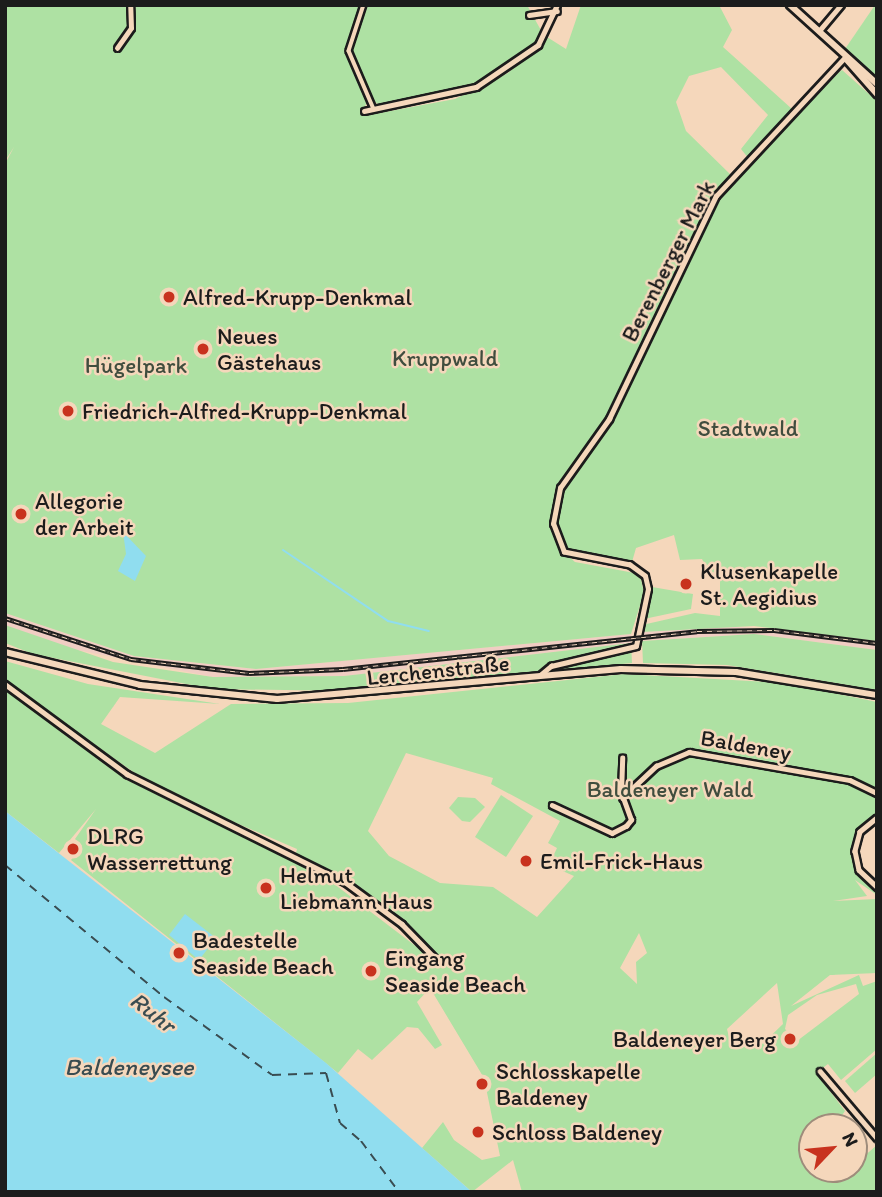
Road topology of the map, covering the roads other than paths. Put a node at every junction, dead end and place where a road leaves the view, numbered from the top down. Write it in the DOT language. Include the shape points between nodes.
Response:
graph roads {
  1 [pos="130,5"];
  2 [pos="364,5"];
  3 [pos="790,5"];
  4 [pos="841,5"];
  5 [pos="557,8"];
  6 [pos="529,15"];
  7 [pos="819,31"];
  8 [pos="117,48"];
  9 [pos="845,57"];
  10 [pos="877,84"];
  11 [pos="877,94"];
  12 [pos="374,109"];
  13 [pos="364,111"];
  14 [pos="5,652"];
  15 [pos="539,677"];
  16 [pos="5,684"];
  17 [pos="877,695"];
  18 [pos="622,758"];
  19 [pos="877,793"];
  20 [pos="622,798"];
  21 [pos="552,805"];
  22 [pos="877,818"];
  23 [pos="877,887"];
  24 [pos="435,958"];
  25 [pos="820,1071"];
  26 [pos="877,1138"];
  1 -- 8 [label="street" via="131,28"];
  2 -- 12 [label="street" via="349,51"];
  3 -- 7 [label="main road"];
  4 -- 7 [label="street"];
  5 -- 6 [label="street"];
  5 -- 12 [label="street" via="528,54 476,87"];
  7 -- 9 [label="main road"];
  9 -- 10 [label="main road"];
  9 -- 11 [label="main road"];
  9 -- 15 [label="street, Berenberger Mark" via="716,196 609,419 562,484 555,505 555,536 564,552 636,567 648,589 634,648 561,663"];
  12 -- 13 [label="street"];
  14 -- 15 [label="main road, Lerchenstraße" via="140,685 277,699"];
  15 -- 17 [label="main road, Lerchenstraße" via="692,669"];
  16 -- 24 [label="street" via="127,774 345,882 402,923"];
  18 -- 20 [label="street"];
  19 -- 20 [label="street, Baldeney" via="850,780 689,752 656,766"];
  20 -- 21 [label="street" via="631,820 612,833"];
  22 -- 23 [label="street" via="862,829 855,851 859,870"];
  25 -- 26 [label="street"];
}
